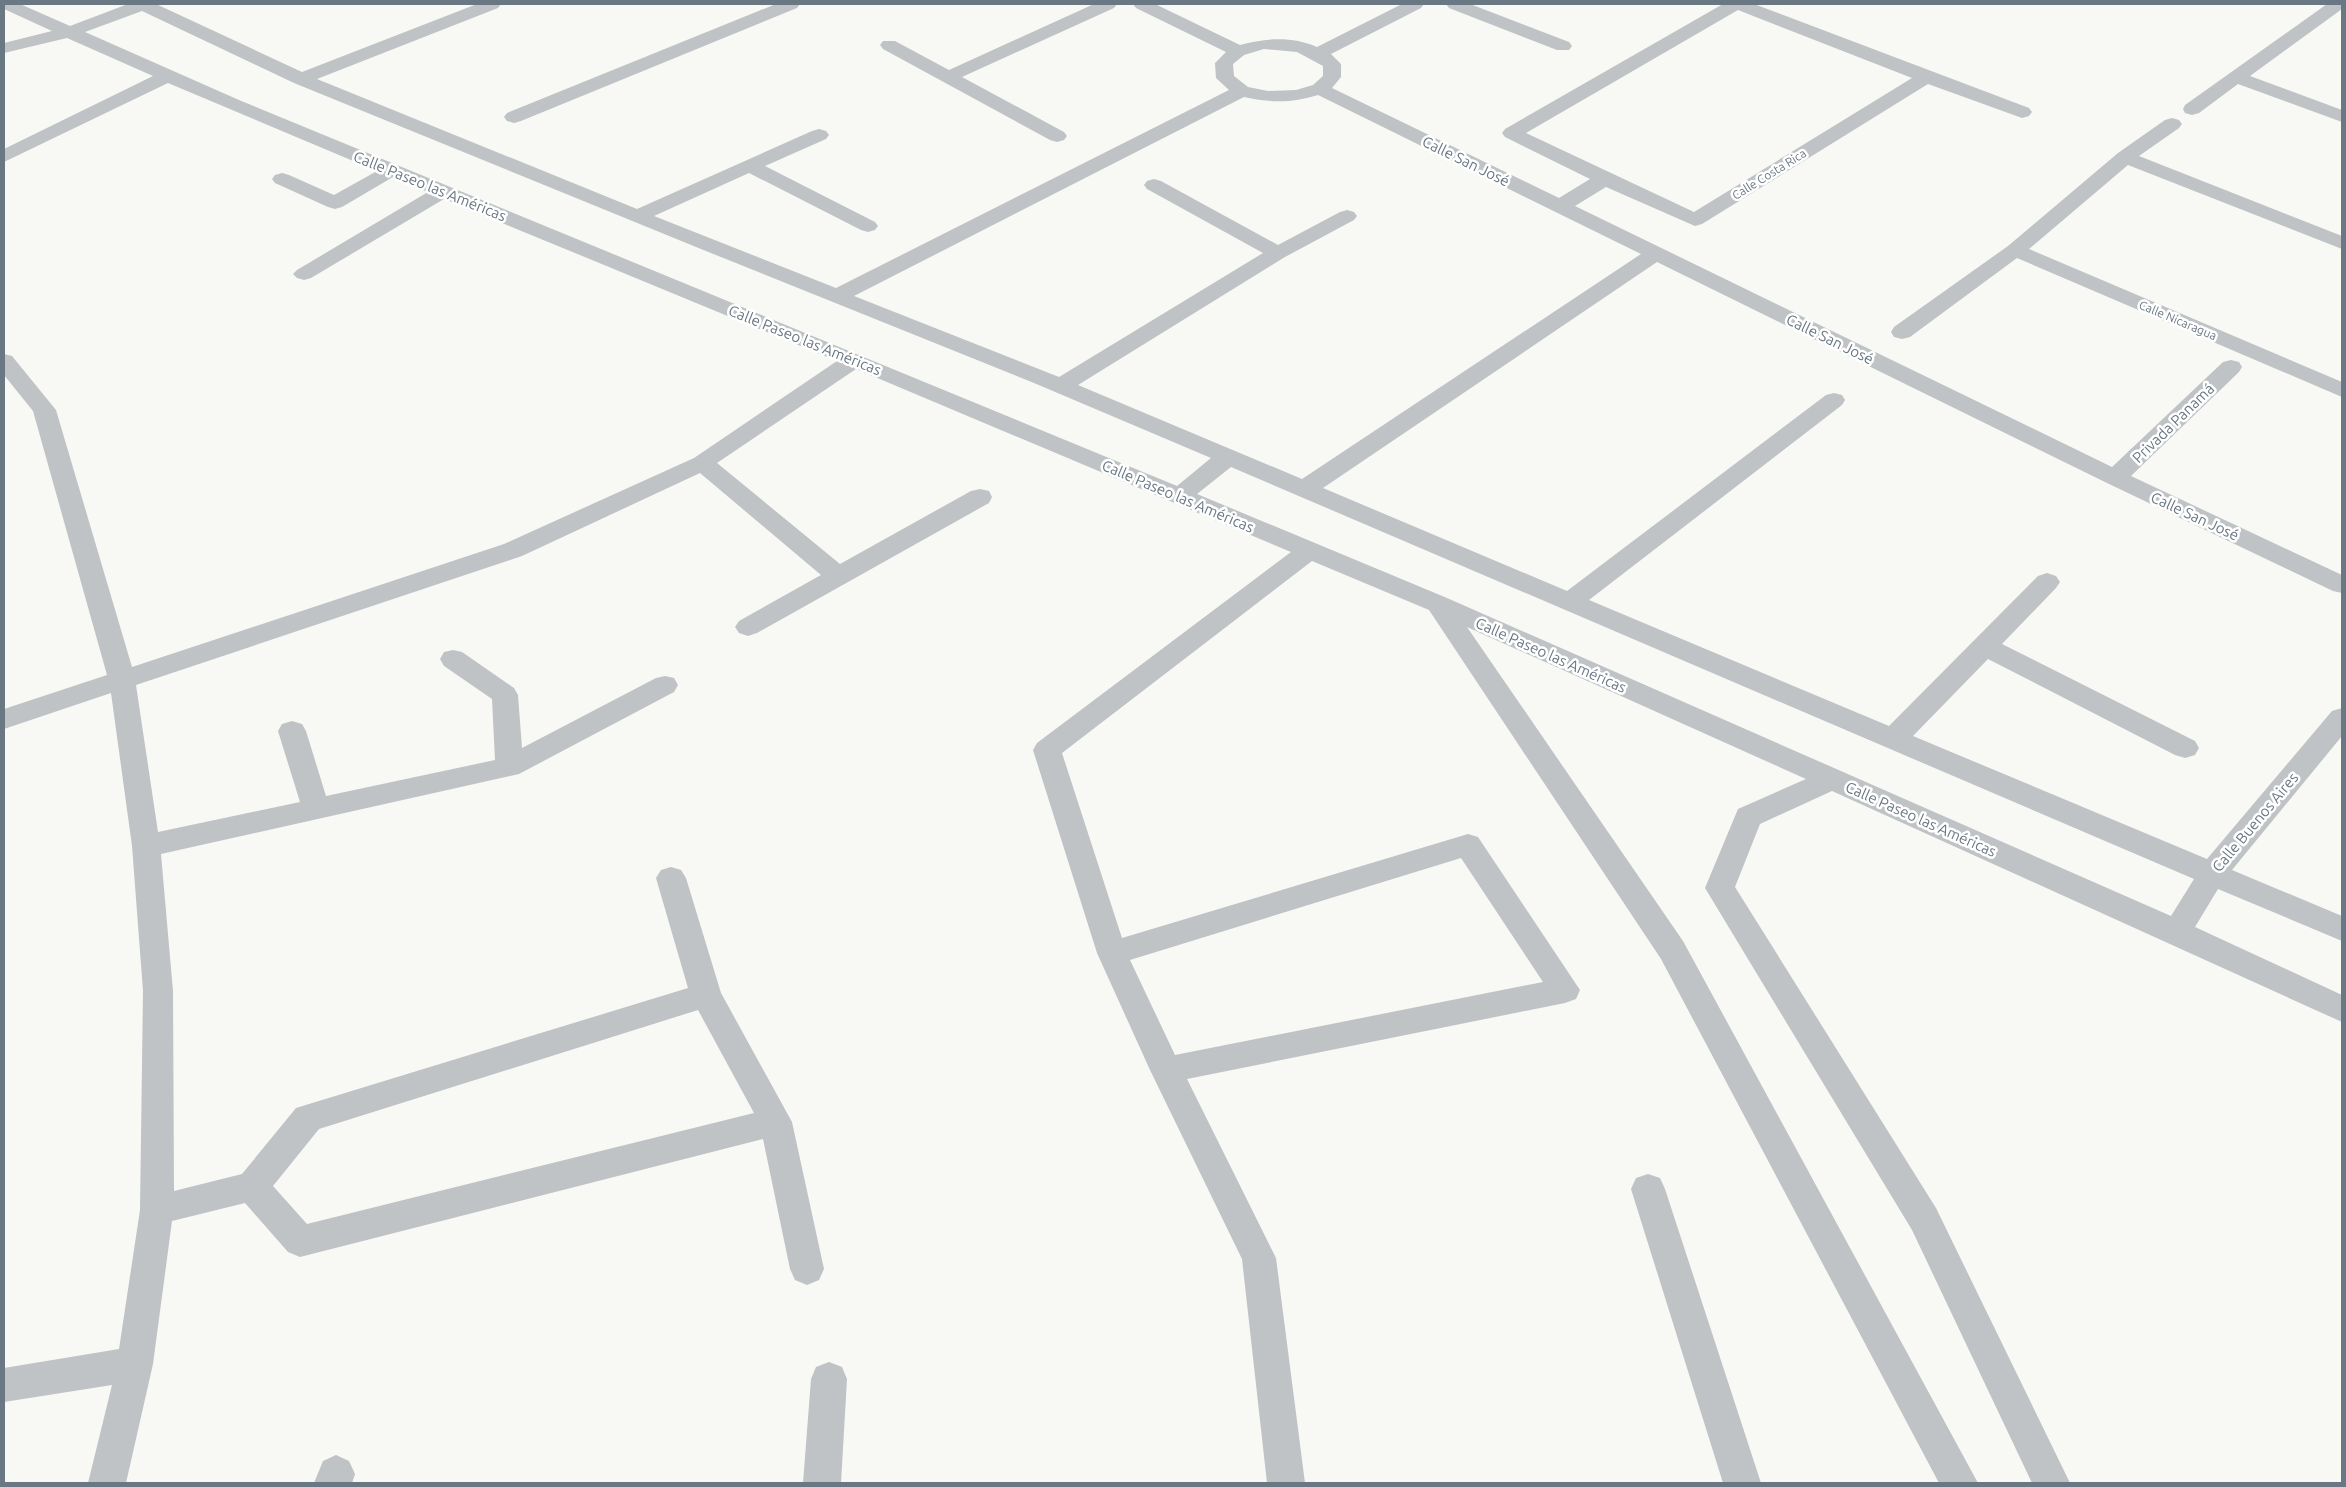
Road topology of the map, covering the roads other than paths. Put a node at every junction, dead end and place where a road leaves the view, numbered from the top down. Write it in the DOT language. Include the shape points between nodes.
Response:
graph roads {
  1 [pos="6,4"];
  2 [pos="143,4"];
  3 [pos="492,4"];
  4 [pos="791,4"];
  5 [pos="1108,4"];
  6 [pos="1142,4"];
  7 [pos="1415,4"];
  8 [pos="1455,4"];
  9 [pos="1737,4"];
  10 [pos="2339,6"];
  11 [pos="69,32"];
  12 [pos="889,45"];
  13 [pos="1563,46"];
  14 [pos="4,48"];
  15 [pos="1238,51"];
  16 [pos="1318,52"];
  17 [pos="169,75"];
  18 [pos="948,77"];
  19 [pos="1926,77"];
  20 [pos="2236,77"];
  21 [pos="301,78"];
  22 [pos="1320,89"];
  23 [pos="1242,91"];
  24 [pos="2192,109"];
  25 [pos="2022,112"];
  26 [pos="2342,116"];
  27 [pos="514,117"];
  28 [pos="2172,124"];
  29 [pos="819,135"];
  30 [pos="1057,136"];
  31 [pos="4,156"];
  32 [pos="2125,157"];
  33 [pos="750,166"];
  34 [pos="392,170"];
  35 [pos="282,179"];
  36 [pos="1605,179"];
  37 [pos="1154,185"];
  38 [pos="443,191"];
  39 [pos="1558,207"];
  40 [pos="637,216"];
  41 [pos="1347,216"];
  42 [pos="868,226"];
  43 [pos="2342,243"];
  44 [pos="2015,250"];
  45 [pos="1278,253"];
  46 [pos="1655,254"];
  47 [pos="304,274"];
  48 [pos="837,296"];
  49 [pos="1902,332"];
  50 [pos="854,360"];
  51 [pos="4,361"];
  52 [pos="2231,367"];
  53 [pos="1060,386"];
  54 [pos="2342,390"];
  55 [pos="1834,400"];
  56 [pos="1228,457"];
  57 [pos="702,463"];
  58 [pos="2115,478"];
  59 [pos="1304,489"];
  60 [pos="1179,496"];
  61 [pos="980,497"];
  62 [pos="1309,551"];
  63 [pos="838,576"];
  64 [pos="2047,582"];
  65 [pos="2342,585"];
  66 [pos="1571,601"];
  67 [pos="1438,604"];
  68 [pos="748,627"];
  69 [pos="1985,646"];
  70 [pos="453,659"];
  71 [pos="122,678"];
  72 [pos="665,685"];
  73 [pos="2342,718"];
  74 [pos="4,719"];
  75 [pos="292,731"];
  76 [pos="1894,738"];
  77 [pos="2185,748"];
  78 [pos="509,767"];
  79 [pos="1832,779"];
  80 [pos="316,809"];
  81 [pos="146,846"];
  82 [pos="2212,872"];
  83 [pos="671,878"];
  84 [pos="2342,929"];
  85 [pos="2177,932"];
  86 [pos="1112,953"];
  87 [pos="706,995"];
  88 [pos="2342,1009"];
  89 [pos="1166,1070"];
  90 [pos="776,1122"];
  91 [pos="252,1186"];
  92 [pos="1648,1189"];
  93 [pos="157,1210"];
  94 [pos="807,1269"];
  95 [pos="135,1364"];
  96 [pos="829,1379"];
  97 [pos="4,1385"];
  98 [pos="107,1483"];
  99 [pos="822,1483"];
  100 [pos="1286,1483"];
  101 [pos="1742,1483"];
  102 [pos="1959,1483"];
  103 [pos="2051,1483"];
  1 -- 11 [label="street, Calle Paseo las Américas"];
  2 -- 11 [label="street"];
  2 -- 21 [label="street"];
  3 -- 21 [label="street"];
  4 -- 27 [label="street"];
  5 -- 18 [label="street"];
  6 -- 15 [label="street"];
  7 -- 16 [label="street"];
  8 -- 13 [label="street"];
  9 -- 19 [label="street, Calle Costa Rica"];
  9 -- 36 [label="street, Calle Costa Rica" via="1512,133"];
  10 -- 20 [label="street"];
  11 -- 14 [label="street"];
  11 -- 17 [label="street, Calle Paseo las Américas"];
  12 -- 18 [label="street"];
  15 -- 16 [label="street" via="1263,44 1293,44"];
  15 -- 23 [label="street" via="1224,64 1225,78"];
  16 -- 22 [label="street" via="1332,64 1332,77"];
  17 -- 31 [label="street"];
  17 -- 34 [label="street, Calle Paseo las Américas"];
  18 -- 30 [label="street"];
  19 -- 25 [label="street, Calle Costa Rica"];
  19 -- 36 [label="street, Calle Costa Rica" via="1695,220"];
  20 -- 24 [label="street"];
  20 -- 26 [label="street"];
  21 -- 40 [label="street"];
  22 -- 23 [label="street" via="1297,96 1268,97"];
  22 -- 39 [label="street, Calle San José"];
  23 -- 48 [label="street"];
  28 -- 32 [label="street"];
  29 -- 33 [label="street"];
  32 -- 43 [label="street"];
  32 -- 44 [label="street"];
  33 -- 40 [label="street"];
  33 -- 42 [label="street"];
  34 -- 35 [label="street" via="335,203"];
  34 -- 38 [label="street, Calle Paseo las Américas"];
  36 -- 39 [label="street"];
  37 -- 45 [label="street"];
  38 -- 47 [label="street"];
  38 -- 50 [label="street, Calle Paseo las Américas"];
  39 -- 46 [label="street, Calle San José"];
  40 -- 48 [label="street"];
  41 -- 45 [label="street"];
  44 -- 49 [label="street"];
  44 -- 54 [label="street, Calle Nicaragua"];
  45 -- 53 [label="street"];
  46 -- 58 [label="street, Calle San José"];
  46 -- 59 [label="street"];
  48 -- 53 [label="street"];
  50 -- 57 [label="street"];
  50 -- 60 [label="street, Calle Paseo las Américas"];
  51 -- 71 [label="street" via="44,410"];
  52 -- 58 [label="street, Privada Panamá"];
  53 -- 56 [label="street"];
  55 -- 66 [label="street"];
  56 -- 59 [label="street"];
  56 -- 60 [label="street"];
  57 -- 63 [label="street"];
  57 -- 71 [label="street" via="514,550"];
  58 -- 65 [label="street, Calle San José"];
  59 -- 66 [label="street"];
  60 -- 62 [label="street, Calle Paseo las Américas"];
  61 -- 63 [label="street"];
  62 -- 67 [label="street, Calle Paseo las Américas"];
  62 -- 86 [label="street" via="1047,750"];
  63 -- 68 [label="street"];
  64 -- 69 [label="street"];
  66 -- 76 [label="street"];
  67 -- 79 [label="street, Calle Paseo las Américas"];
  67 -- 102 [label="street" via="1672,950"];
  69 -- 76 [label="street"];
  69 -- 77 [label="street"];
  70 -- 78 [label="street" via="505,695"];
  71 -- 74 [label="street"];
  71 -- 81 [label="street"];
  72 -- 78 [label="street"];
  73 -- 82 [label="street, Calle Buenos Aires"];
  75 -- 80 [label="street"];
  76 -- 82 [label="street"];
  78 -- 80 [label="street"];
  79 -- 85 [label="street, Calle Paseo las Américas"];
  79 -- 103 [label="street" via="1748,817 1720,888 1924,1219"];
  80 -- 81 [label="street"];
  81 -- 93 [label="street" via="158,991"];
  82 -- 84 [label="street"];
  82 -- 85 [label="street, Calle Buenos Aires"];
  83 -- 87 [label="street"];
  85 -- 88 [label="street, Calle Paseo las Américas"];
  86 -- 89 [label="street"];
  86 -- 89 [label="street" via="1468,845 1565,990"];
  87 -- 90 [label="street"];
  87 -- 91 [label="street" via="308,1118"];
  89 -- 100 [label="street" via="1259,1258"];
  90 -- 91 [label="street" via="300,1241"];
  90 -- 94 [label="street"];
  91 -- 93 [label="street"];
  92 -- 101 [label="street"];
  93 -- 95 [label="street"];
  95 -- 97 [label="street"];
  95 -- 98 [label="street"];
  96 -- 99 [label="street"];
}
